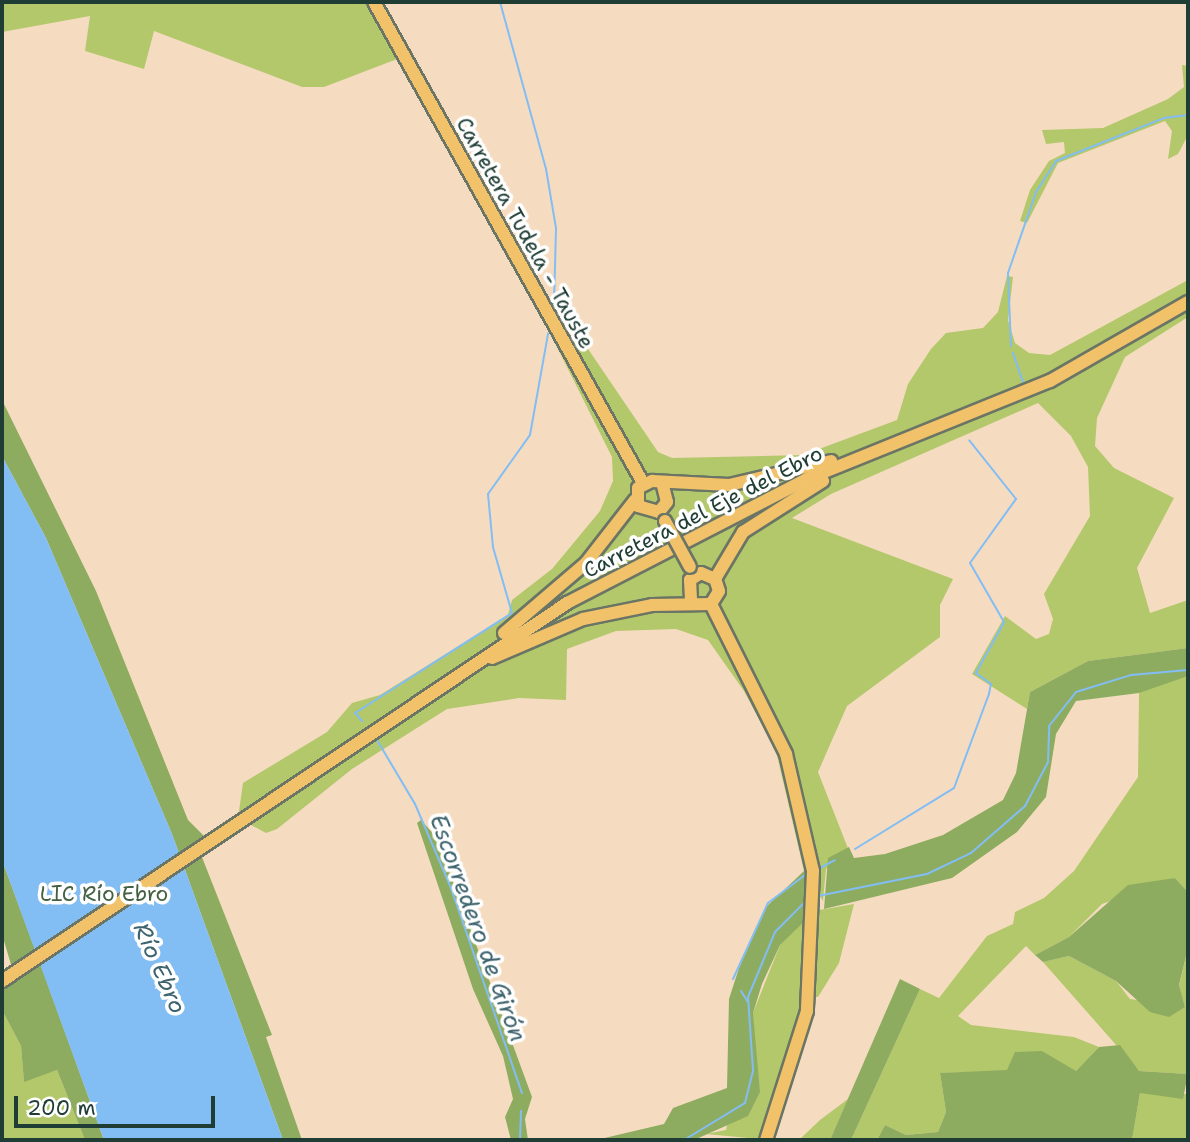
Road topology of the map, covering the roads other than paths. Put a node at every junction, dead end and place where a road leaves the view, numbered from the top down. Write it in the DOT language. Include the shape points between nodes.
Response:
graph roads {
  1 [pos="373,2"];
  2 [pos="1188,302"];
  3 [pos="985,407"];
  4 [pos="927,429"];
  5 [pos="643,483"];
  6 [pos="663,486"];
  7 [pos="635,500"];
  8 [pos="662,517"];
  9 [pos="692,571"];
  10 [pos="715,579"];
  11 [pos="691,601"];
  12 [pos="711,604"];
  13 [pos="403,709"];
  14 [pos="354,743"];
  15 [pos="2,981"];
  16 [pos="766,1140"];
  1 -- 5 [label="main road, Carretera Tudela - Tauste"];
  2 -- 3 [label="main road, Carretera del Eje del Ebro" via="1097,357"];
  3 -- 4 [label="main road, Carretera del Eje del Ebro"];
  3 -- 10 [label="main road" via="779,506 733,543"];
  4 -- 6 [label="main road" via="780,477"];
  4 -- 13 [label="main road, Carretera del Eje del Ebro" via="666,549"];
  5 -- 6 [label="main road"];
  5 -- 7 [label="main road"];
  6 -- 8 [label="main road" via="667,502"];
  7 -- 8 [label="main road" via="643,511"];
  7 -- 14 [label="main road" via="548,599"];
  8 -- 9 [label="main road, bridge"];
  9 -- 10 [label="main road"];
  9 -- 11 [label="main road" via="687,586"];
  10 -- 12 [label="main road" via="719,592"];
  11 -- 12 [label="main road"];
  11 -- 13 [label="main road" via="620,610 546,632"];
  12 -- 16 [label="main road" via="786,754 814,877 816,911 803,1032"];
  13 -- 14 [label="main road, Carretera del Eje del Ebro"];
  14 -- 15 [label="main road, Carretera del Eje del Ebro"];
}
